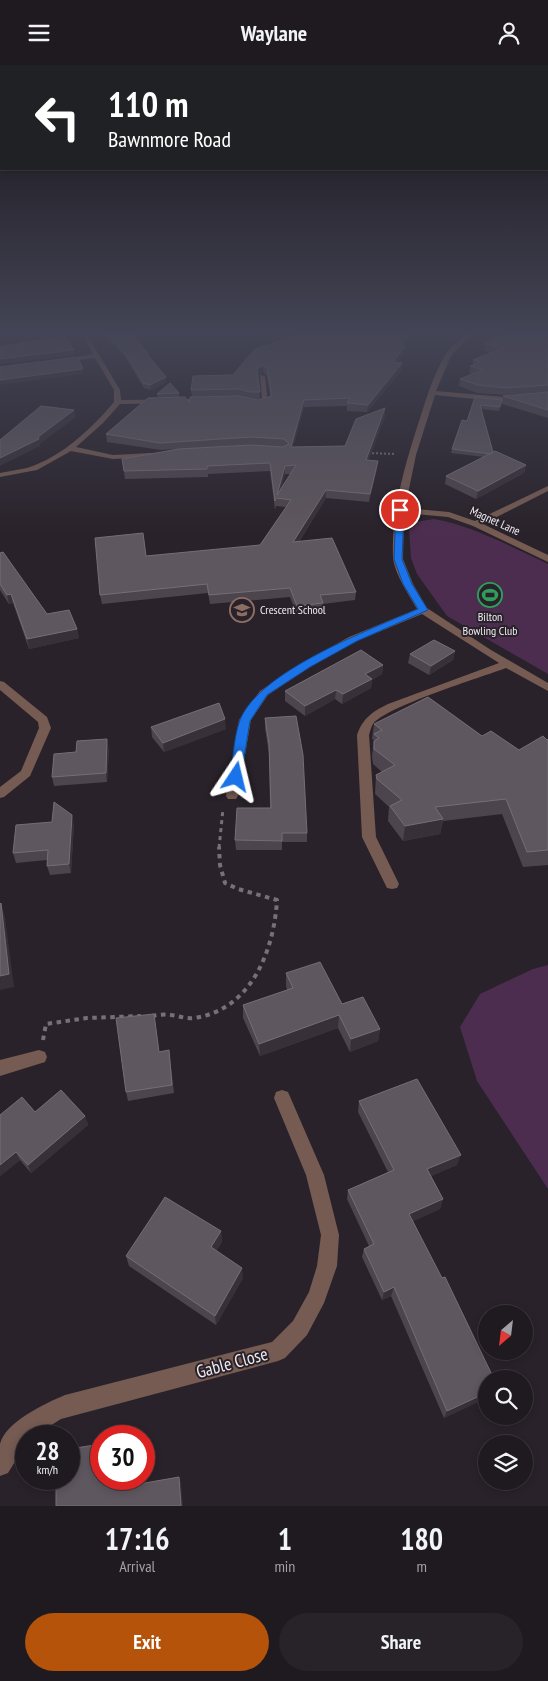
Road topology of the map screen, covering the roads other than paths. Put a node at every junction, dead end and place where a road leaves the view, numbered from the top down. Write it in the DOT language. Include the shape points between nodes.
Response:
graph roads {
  1 [pos="266,400"];
  2 [pos="430,400"];
  3 [pos="215,401"];
  4 [pos="118,402"];
  5 [pos="248,403"];
  6 [pos="69,448"];
  7 [pos="164,455"];
  8 [pos="0,475"];
  9 [pos="548,488"];
  10 [pos="400,510"];
  11 [pos="476,524"];
  12 [pos="548,559"];
  13 [pos="423,610"];
  14 [pos="507,664"];
  15 [pos="0,684"];
  16 [pos="548,688"];
  17 [pos="0,795"];
  18 [pos="232,796"];
  19 [pos="392,884"];
  20 [pos="40,1057"];
  21 [pos="0,1068"];
  22 [pos="282,1098"];
  23 [pos="0,1465"];
  1 -- 5 [label="street" via="266,403"];
  2 -- 10 [label="street" via="412,455"];
  3 -- 4 [label="street"];
  4 -- 6 [label="street" via="101,423"];
  6 -- 7 [label="street" via="112,457"];
  6 -- 8 [label="street" via="32,469"];
  9 -- 11 [label="street"];
  10 -- 11 [label="street, Magnet Lane" via="449,515"];
  10 -- 13 [label="street" via="398,559"];
  11 -- 12 [label="street, Magnet Lane"];
  13 -- 14 [label="street"];
  13 -- 18 [label="street" via="353,639 264,693 245,720"];
  14 -- 16 [label="street"];
  14 -- 19 [label="street" via="408,700 379,712 369,720 363,735 369,837"];
  15 -- 17 [label="street" via="45,723 26,773"];
  20 -- 21 [label="street"];
  22 -- 23 [label="street, Gable Close" via="315,1175 330,1235 327,1266 317,1296 300,1328 278,1351 65,1406 42,1415 22,1431"];
}
